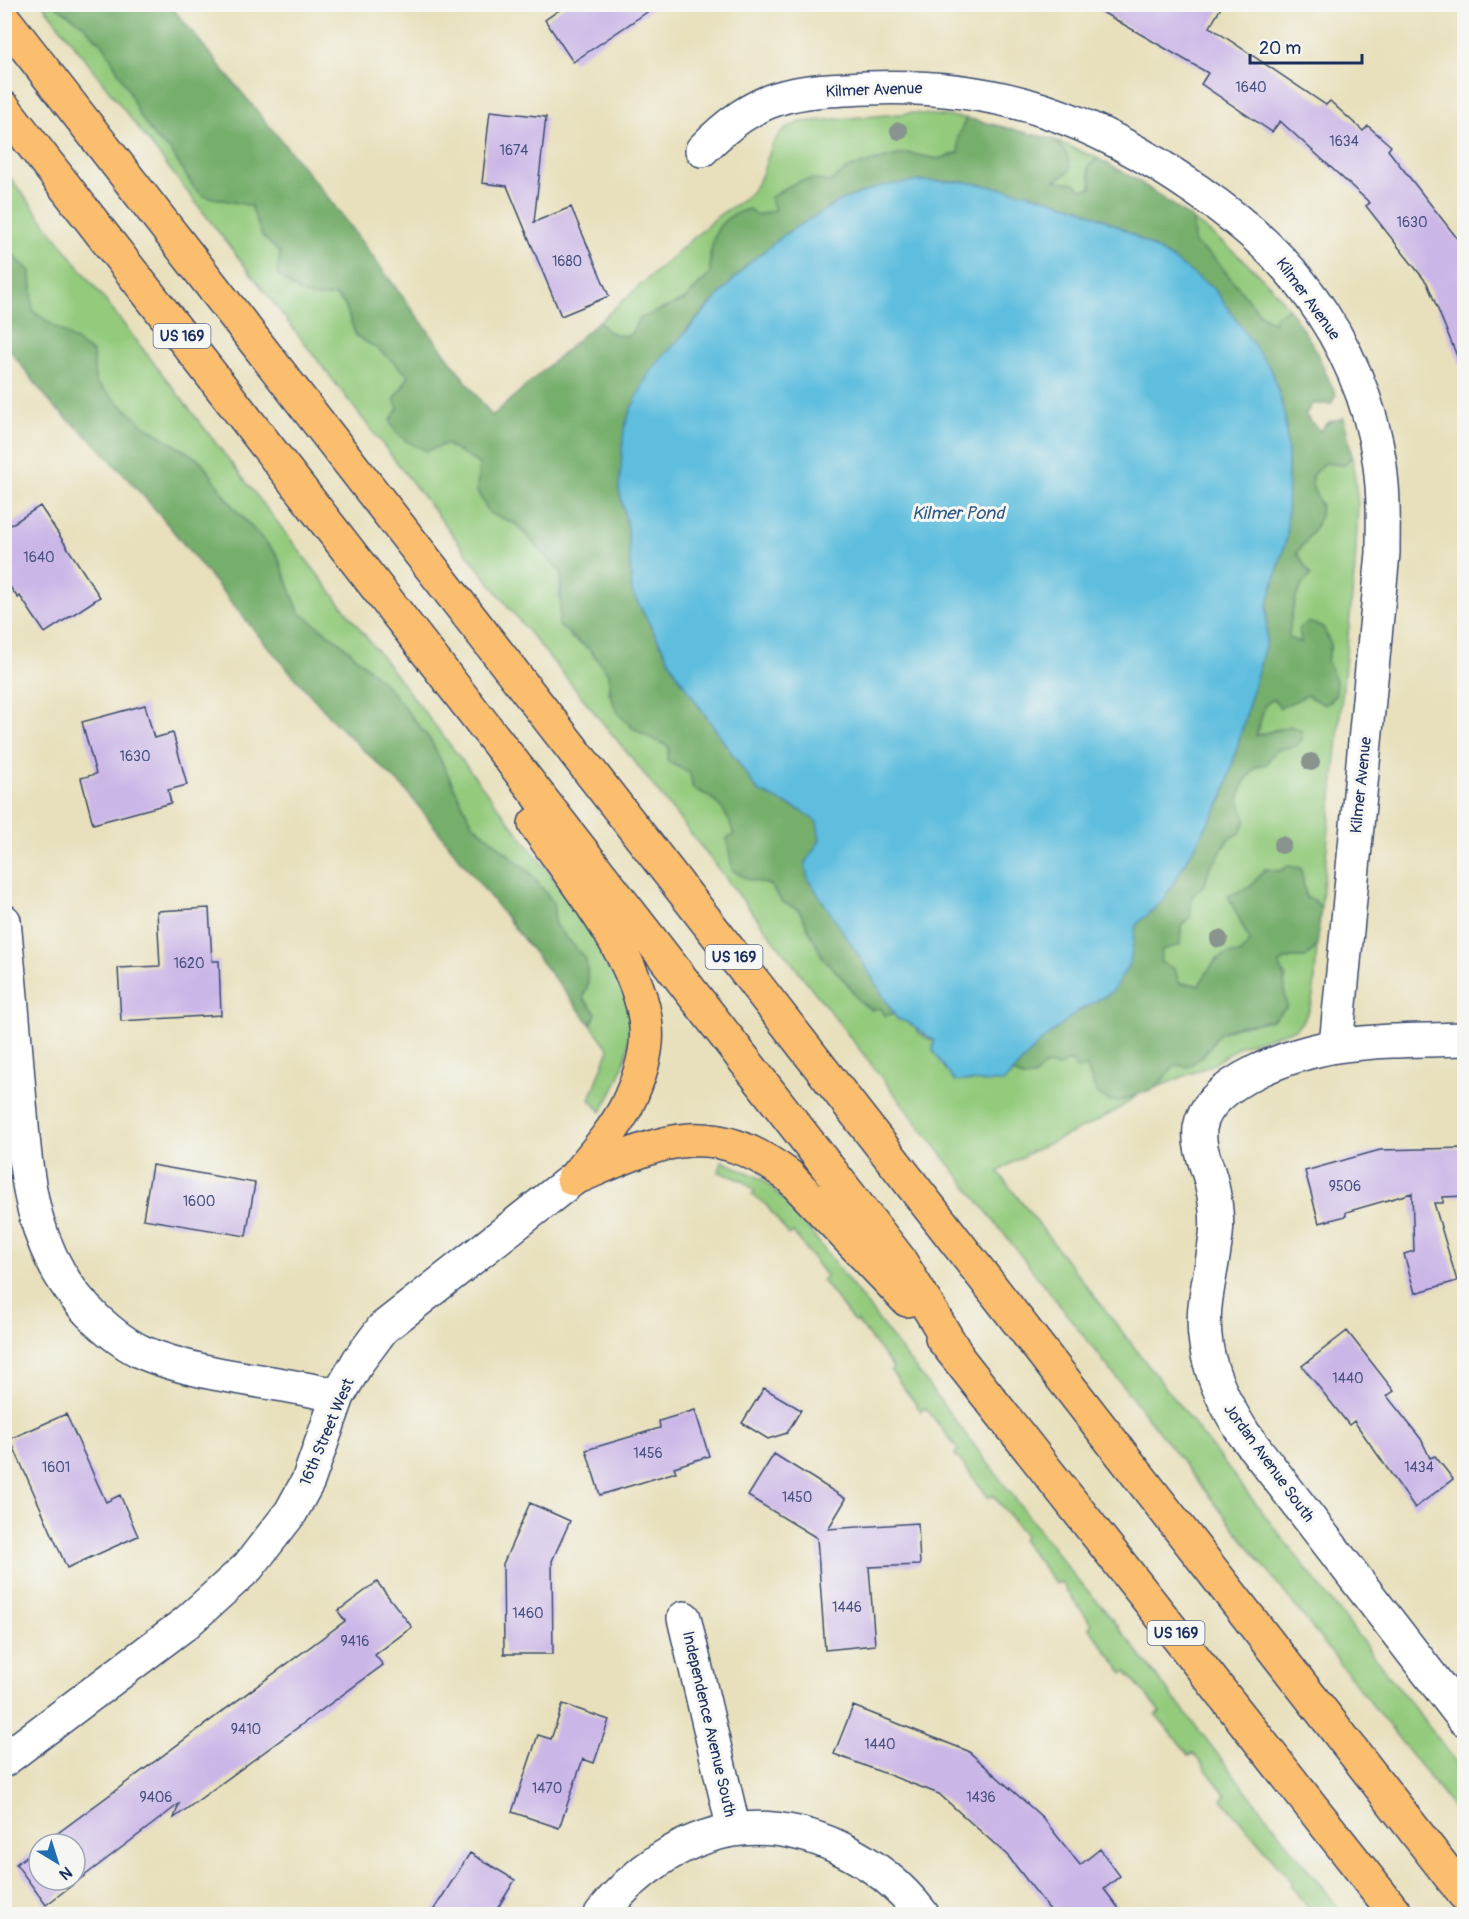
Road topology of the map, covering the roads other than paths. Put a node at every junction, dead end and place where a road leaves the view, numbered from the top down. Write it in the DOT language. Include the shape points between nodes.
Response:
graph roads {
  1 [pos="4,19"];
  2 [pos="4,108"];
  3 [pos="702,150"];
  4 [pos="359,564"];
  5 [pos="4,921"];
  6 [pos="1464,1040"];
  7 [pos="1336,1046"];
  8 [pos="573,1179"];
  9 [pos="956,1353"];
  10 [pos="338,1396"];
  11 [pos="684,1618"];
  12 [pos="1464,1719"];
  13 [pos="4,1760"];
  14 [pos="734,1830"];
  15 [pos="1464,1894"];
  16 [pos="601,1914"];
  17 [pos="922,1914"];
  18 [pos="1396,1914"];
  1 -- 15 [label="highway, US 169"];
  2 -- 4 [label="highway, US 169"];
  3 -- 7 [label="street, Kilmer Avenue" via="750,109 782,95 909,86 959,90 1039,107 1116,139 1232,215 1295,275 1321,311 1359,385 1382,483 1383,553"];
  4 -- 8 [label="highway" via="619,947 642,1002 647,1028 638,1079 626,1108"];
  4 -- 9 [label="highway, US 169" via="899,1259"];
  5 -- 10 [label="street" via="27,1181 41,1237 60,1277 111,1333 141,1352 182,1366"];
  6 -- 7 [label="street"];
  7 -- 12 [label="street, Jordan Avenue South" via="1271,1065 1236,1081 1216,1098 1200,1127 1200,1153 1211,1179 1217,1232 1203,1331 1215,1384 1244,1434"];
  8 -- 9 [label="highway" via="657,1143 709,1139 750,1152 771,1163 809,1195"];
  8 -- 10 [label="street, 16th Street West" via="383,1328"];
  9 -- 18 [label="highway, US 169"];
  10 -- 13 [label="street, 16th Street West" via="308,1481 291,1512 248,1568 186,1623"];
  11 -- 14 [label="street, Independence Avenue South"];
  14 -- 16 [label="street, Independence Avenue South" via="662,1858 634,1878"];
  14 -- 17 [label="street, Independence Avenue South" via="774,1830 834,1845 863,1860"];
}
